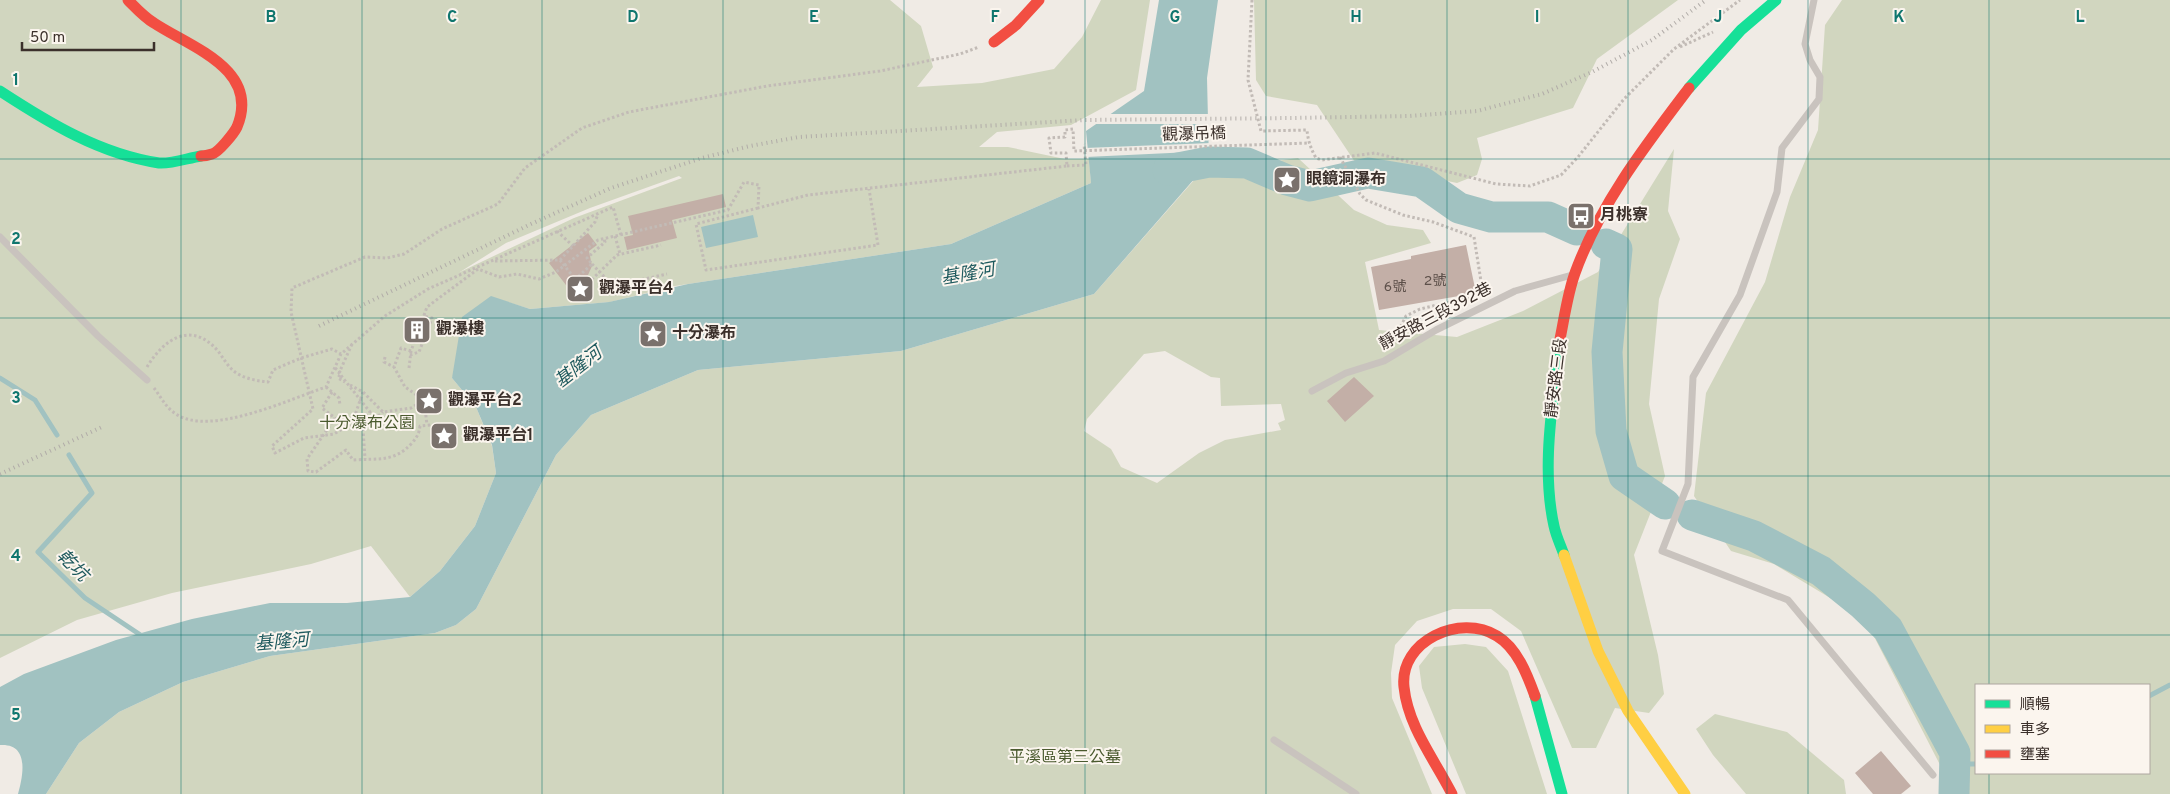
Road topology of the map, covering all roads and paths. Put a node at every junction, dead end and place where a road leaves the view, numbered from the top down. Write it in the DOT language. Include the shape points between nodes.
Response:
graph roads {
  1 [pos="128,0"];
  2 [pos="1039,0"];
  3 [pos="1252,0"];
  4 [pos="1740,0"];
  5 [pos="1776,0"];
  6 [pos="1814,0"];
  7 [pos="1741,30"];
  8 [pos="994,42"];
  9 [pos="1674,49"];
  10 [pos="0,91"];
  11 [pos="1308,143"];
  12 [pos="1084,144"];
  13 [pos="1340,157"];
  14 [pos="1067,166"];
  15 [pos="869,189"];
  16 [pos="758,208"];
  17 [pos="598,214"];
  18 [pos="557,231"];
  19 [pos="621,235"];
  20 [pos="615,236"];
  21 [pos="0,237"];
  22 [pos="604,238"];
  23 [pos="661,245"];
  24 [pos="573,246"];
  25 [pos="620,254"];
  26 [pos="560,260"];
  27 [pos="492,261"];
  28 [pos="592,264"];
  29 [pos="566,265"];
  30 [pos="600,272"];
  31 [pos="667,274"];
  32 [pos="1575,274"];
  33 [pos="578,276"];
  34 [pos="572,282"];
  35 [pos="580,289"];
  36 [pos="423,316"];
  37 [pos="352,344"];
  38 [pos="411,353"];
  39 [pos="341,354"];
  40 [pos="385,357"];
  41 [pos="301,358"];
  42 [pos="1384,362"];
  43 [pos="394,367"];
  44 [pos="335,368"];
  45 [pos="410,368"];
  46 [pos="147,380"];
  47 [pos="326,387"];
  48 [pos="332,392"];
  49 [pos="363,392"];
  50 [pos="1312,392"];
  51 [pos="424,400"];
  52 [pos="340,405"];
  53 [pos="383,412"];
  54 [pos="427,425"];
  55 [pos="363,429"];
  56 [pos="443,431"];
  57 [pos="365,459"];
  58 [pos="1274,740"];
  59 [pos="1933,775"];
  60 [pos="1356,794"];
  61 [pos="1452,794"];
  62 [pos="1562,794"];
  63 [pos="1684,794"];
  1 -- 10 [label="main road" via="152,22 220,62 237,82 240,120 235,132 214,154 161,163 99,147 49,123"];
  2 -- 8 [label="main road" via="1016,25"];
  3 -- 11 [label="path" via="1248,80 1261,131 1307,130"];
  4 -- 9 [label="path"];
  5 -- 7 [label="main road, 靜安路三段"];
  6 -- 59 [label="lane" via="1805,44 1820,77 1820,99 1782,148 1777,192 1740,295 1693,377 1688,484 1662,551 1788,600"];
  7 -- 9 [label="path" via="1728,26"];
  7 -- 32 [label="main road, 靜安路三段" via="1690,87 1636,161 1605,207"];
  8 -- 41 [label="path" via="960,54 880,71 767,86 629,112 582,128 525,168 498,204 442,230 404,254 387,258 365,257 292,288 291,312"];
  9 -- 13 [label="path" via="1624,100 1561,175 1530,186 1496,184 1376,153"];
  11 -- 13 [label="path" via="1316,158"];
  11 -- 14 [label="path, 觀瀑吊橋" via="1074,152 1073,129 1065,130 1065,137 1049,138 1051,152 1066,153"];
  12 -- 14 [label="path" via="1086,165"];
  13 -- 42 [label="path" via="1366,200 1474,237 1483,294 1420,309 1406,316"];
  14 -- 15 [label="path"];
  15 -- 16 [label="path" via="808,195"];
  15 -- 16 [label="path" via="878,245 706,270 696,224"];
  16 -- 19 [label="path" via="759,185 744,182 728,210"];
  17 -- 18 [label="path"];
  17 -- 19 [label="path" via="613,207"];
  17 -- 24 [label="path" via="595,222"];
  18 -- 24 [label="path"];
  18 -- 27 [label="path"];
  19 -- 20 [label="path"];
  20 -- 22 [label="path"];
  20 -- 25 [label="path"];
  21 -- 46 [label="lane" via="98,336"];
  22 -- 28 [label="path" via="605,242 587,258"];
  22 -- 29 [label="path"];
  23 -- 25 [label="path"];
  24 -- 26 [label="path"];
  25 -- 30 [label="path"];
  26 -- 27 [label="path"];
  26 -- 34 [label="path" via="575,280"];
  27 -- 37 [label="path" via="428,289 384,316"];
  28 -- 30 [label="path"];
  28 -- 33 [label="path"];
  29 -- 34 [label="path" via="576,278"];
  29 -- 36 [label="path" via="539,279 517,274 499,277 478,269 426,307"];
  30 -- 31 [label="path" via="613,286"];
  30 -- 33 [label="path" via="586,285"];
  32 -- 42 [label="lane, 靜安路三段392巷" via="1515,291 1436,330"];
  32 -- 63 [label="main road, 靜安路三段" via="1559,343 1550,439 1549,490 1554,527 1598,651 1628,711"];
  33 -- 34 [label="path"];
  34 -- 35 [label="path"];
  36 -- 38 [label="path"];
  36 -- 38 [label="path" via="432,318 419,352"];
  37 -- 39 [label="path"];
  37 -- 41 [label="path" via="339,373 370,412 334,434 304,438 275,453 272,446 313,409"];
  38 -- 43 [label="path" via="401,348"];
  38 -- 45 [label="path"];
  39 -- 41 [label="path" via="332,349"];
  39 -- 44 [label="path"];
  40 -- 43 [label="path" via="384,362"];
  41 -- 46 [label="path" via="273,370 268,382 254,380 229,367 210,343 186,335 175,337 154,355 147,367"];
  42 -- 50 [label="lane, 靜安路三段392巷" via="1346,373"];
  43 -- 51 [label="path" via="405,388"];
  44 -- 47 [label="path"];
  44 -- 49 [label="path" via="341,373 338,378"];
  46 -- 47 [label="path" via="176,415 190,421 207,422 226,421"];
  47 -- 48 [label="path"];
  48 -- 52 [label="path" via="339,398"];
  48 -- 57 [label="path" via="322,408 335,418 307,460 308,471 316,472 346,450 353,460"];
  49 -- 53 [label="path"];
  49 -- 55 [label="path" via="355,415"];
  51 -- 53 [label="path" via="411,408"];
  51 -- 54 [label="path"];
  53 -- 55 [label="path"];
  54 -- 56 [label="path" via="440,424"];
  54 -- 57 [label="path" via="420,426 419,435 403,452 390,458"];
  55 -- 57 [label="path"];
  58 -- 60 [label="lane"];
  61 -- 62 [label="main road" via="1412,722 1404,687 1405,667 1414,651 1430,637 1449,629 1472,627 1484,629 1505,643 1521,661 1532,684"];
}
